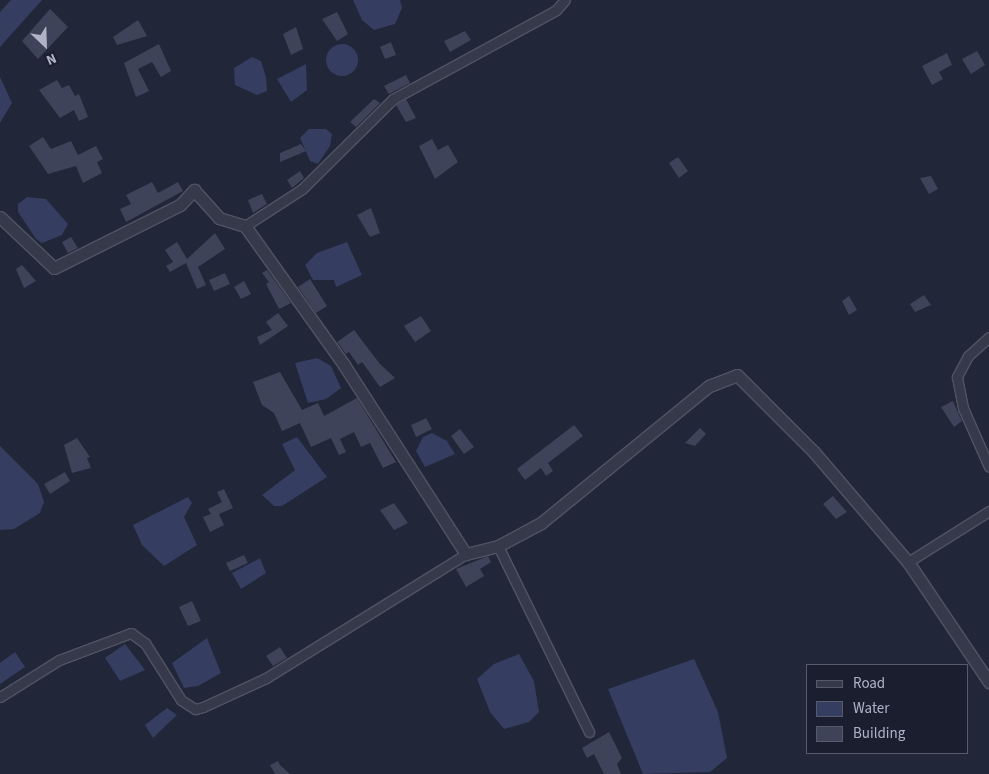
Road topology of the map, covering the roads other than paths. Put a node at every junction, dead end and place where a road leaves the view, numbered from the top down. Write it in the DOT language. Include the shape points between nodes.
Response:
graph roads {
  1 [pos="565,0"];
  2 [pos="0,218"];
  3 [pos="245,226"];
  4 [pos="989,337"];
  5 [pos="989,467"];
  6 [pos="989,511"];
  7 [pos="498,546"];
  8 [pos="466,554"];
  9 [pos="908,562"];
  10 [pos="989,682"];
  11 [pos="0,697"];
  12 [pos="589,732"];
  1 -- 3 [label="street" via="556,10 393,99 302,189"];
  2 -- 3 [label="street" via="54,268 180,204 194,190 219,218"];
  3 -- 8 [label="street" via="344,365"];
  4 -- 5 [label="street" via="968,356 958,377 963,408"];
  6 -- 9 [label="street"];
  7 -- 8 [label="street"];
  7 -- 9 [label="street" via="549,517 709,386 737,375 814,452"];
  7 -- 12 [label="street"];
  8 -- 11 [label="street" via="266,678 203,707 195,709 181,700 145,643 131,633 59,660"];
  9 -- 10 [label="street" via="962,649"];
}
